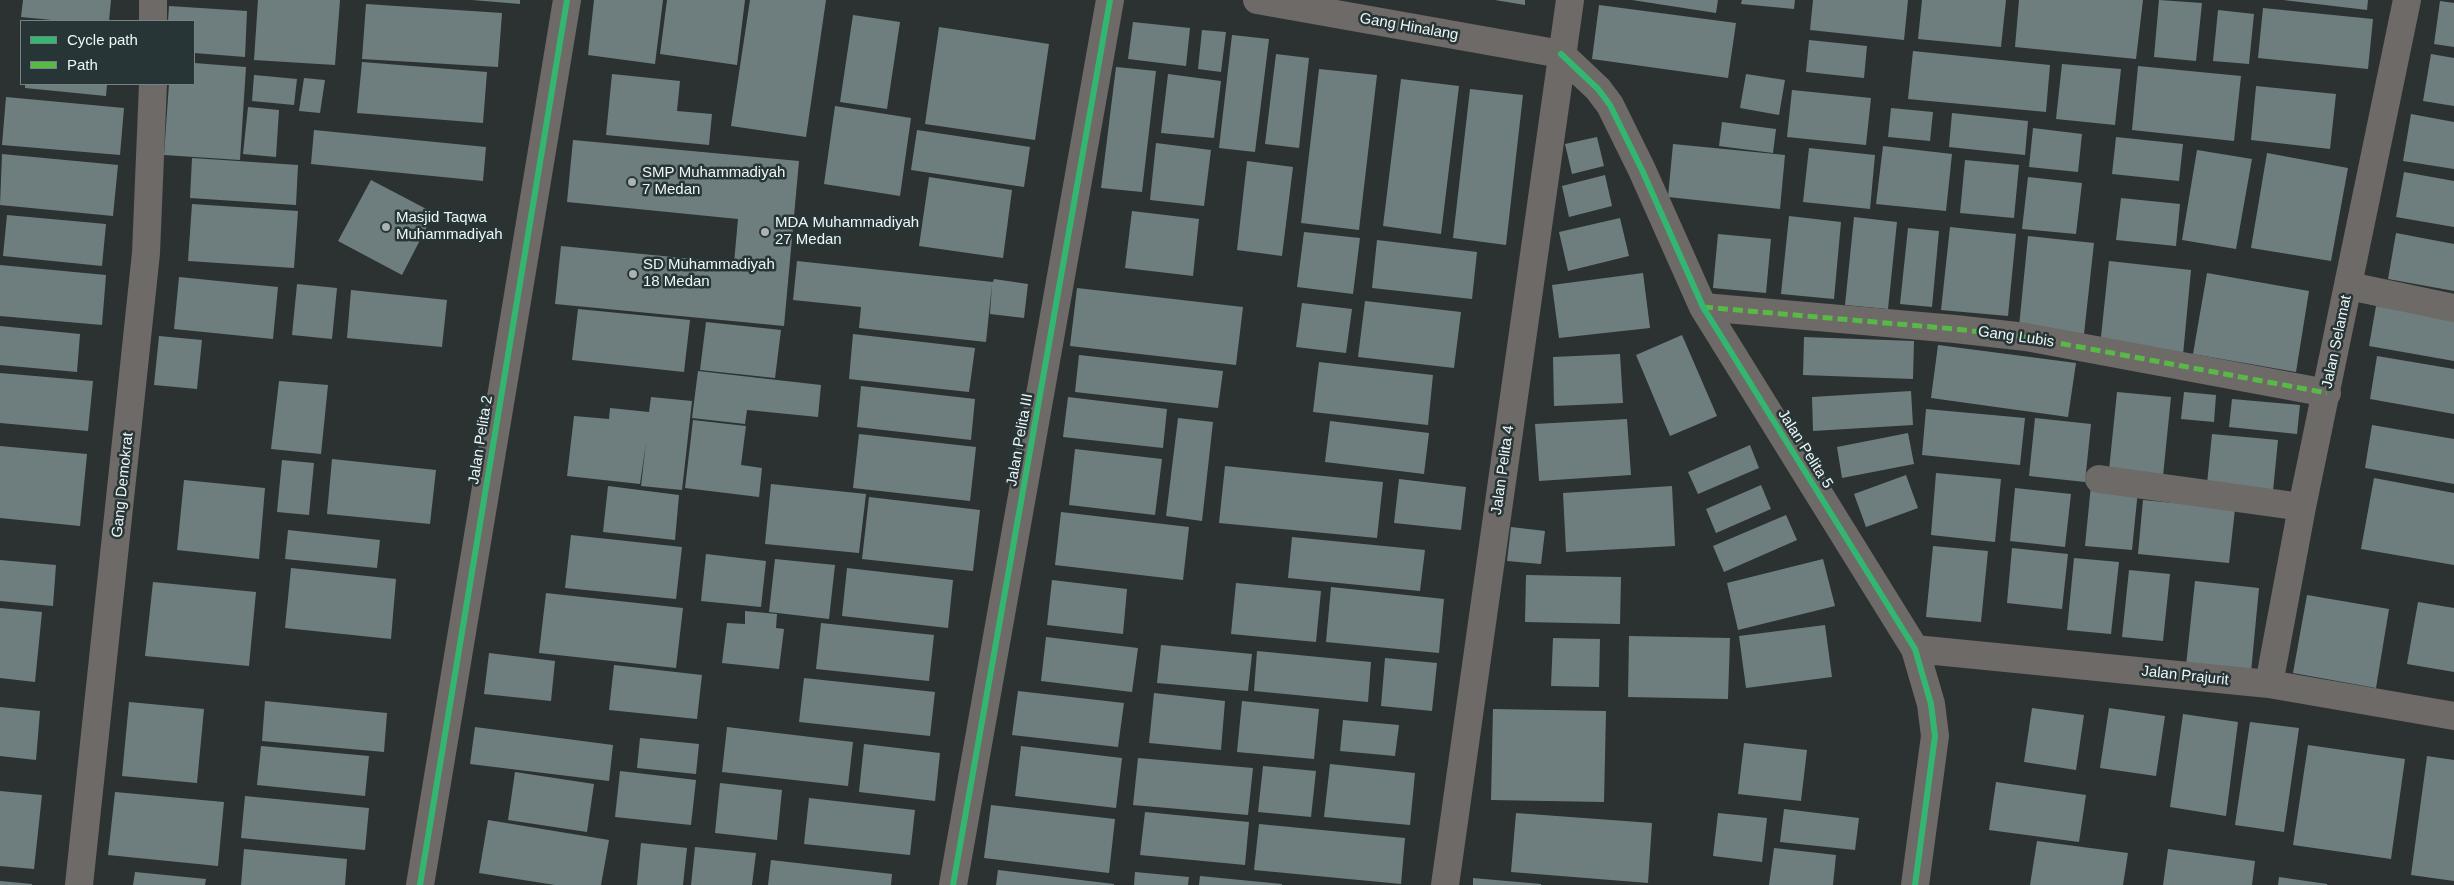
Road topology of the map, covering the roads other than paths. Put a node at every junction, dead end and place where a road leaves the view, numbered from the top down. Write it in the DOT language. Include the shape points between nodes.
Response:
graph roads {
  1 [pos="153,0"];
  2 [pos="567,0"];
  3 [pos="1110,0"];
  4 [pos="1257,0"];
  5 [pos="1570,0"];
  6 [pos="2407,0"];
  7 [pos="153,20"];
  8 [pos="1561,54"];
  9 [pos="153,85"];
  10 [pos="2349,286"];
  11 [pos="1703,307"];
  12 [pos="2454,308"];
  13 [pos="2327,393"];
  14 [pos="2099,479"];
  15 [pos="2302,506"];
  16 [pos="1915,649"];
  17 [pos="2269,684"];
  18 [pos="2454,716"];
  19 [pos="79,885"];
  20 [pos="420,885"];
  21 [pos="952,885"];
  22 [pos="1445,885"];
  23 [pos="1915,885"];
  1 -- 7 [label="street"];
  2 -- 20 [label="street, Jalan Pelita 2"];
  3 -- 21 [label="street, Jalan Pelita III"];
  4 -- 8 [label="street, Gang Hinalang"];
  5 -- 8 [label="street, Jalan Pelita 4"];
  6 -- 10 [label="street, Jalan Selamat"];
  8 -- 11 [label="street, Jalan Pelita 5" via="1610,105"];
  8 -- 22 [label="street, Jalan Pelita 4"];
  9 -- 19 [label="street, Gang Demokrat" via="146,253"];
  10 -- 12 [label="street"];
  10 -- 13 [label="street, Jalan Selamat"];
  11 -- 13 [label="street, Gang Lubis" via="2026,337"];
  11 -- 16 [label="street, Jalan Pelita 5"];
  13 -- 15 [label="street, Jalan Selamat"];
  14 -- 15 [label="street"];
  15 -- 17 [label="street, Jalan Selamat"];
  16 -- 17 [label="street, Jalan Prajurit"];
  16 -- 23 [label="street, Jalan Pelita 5" via="1931,704 1935,736"];
  17 -- 18 [label="street, Jalan Prajurit"];
}
